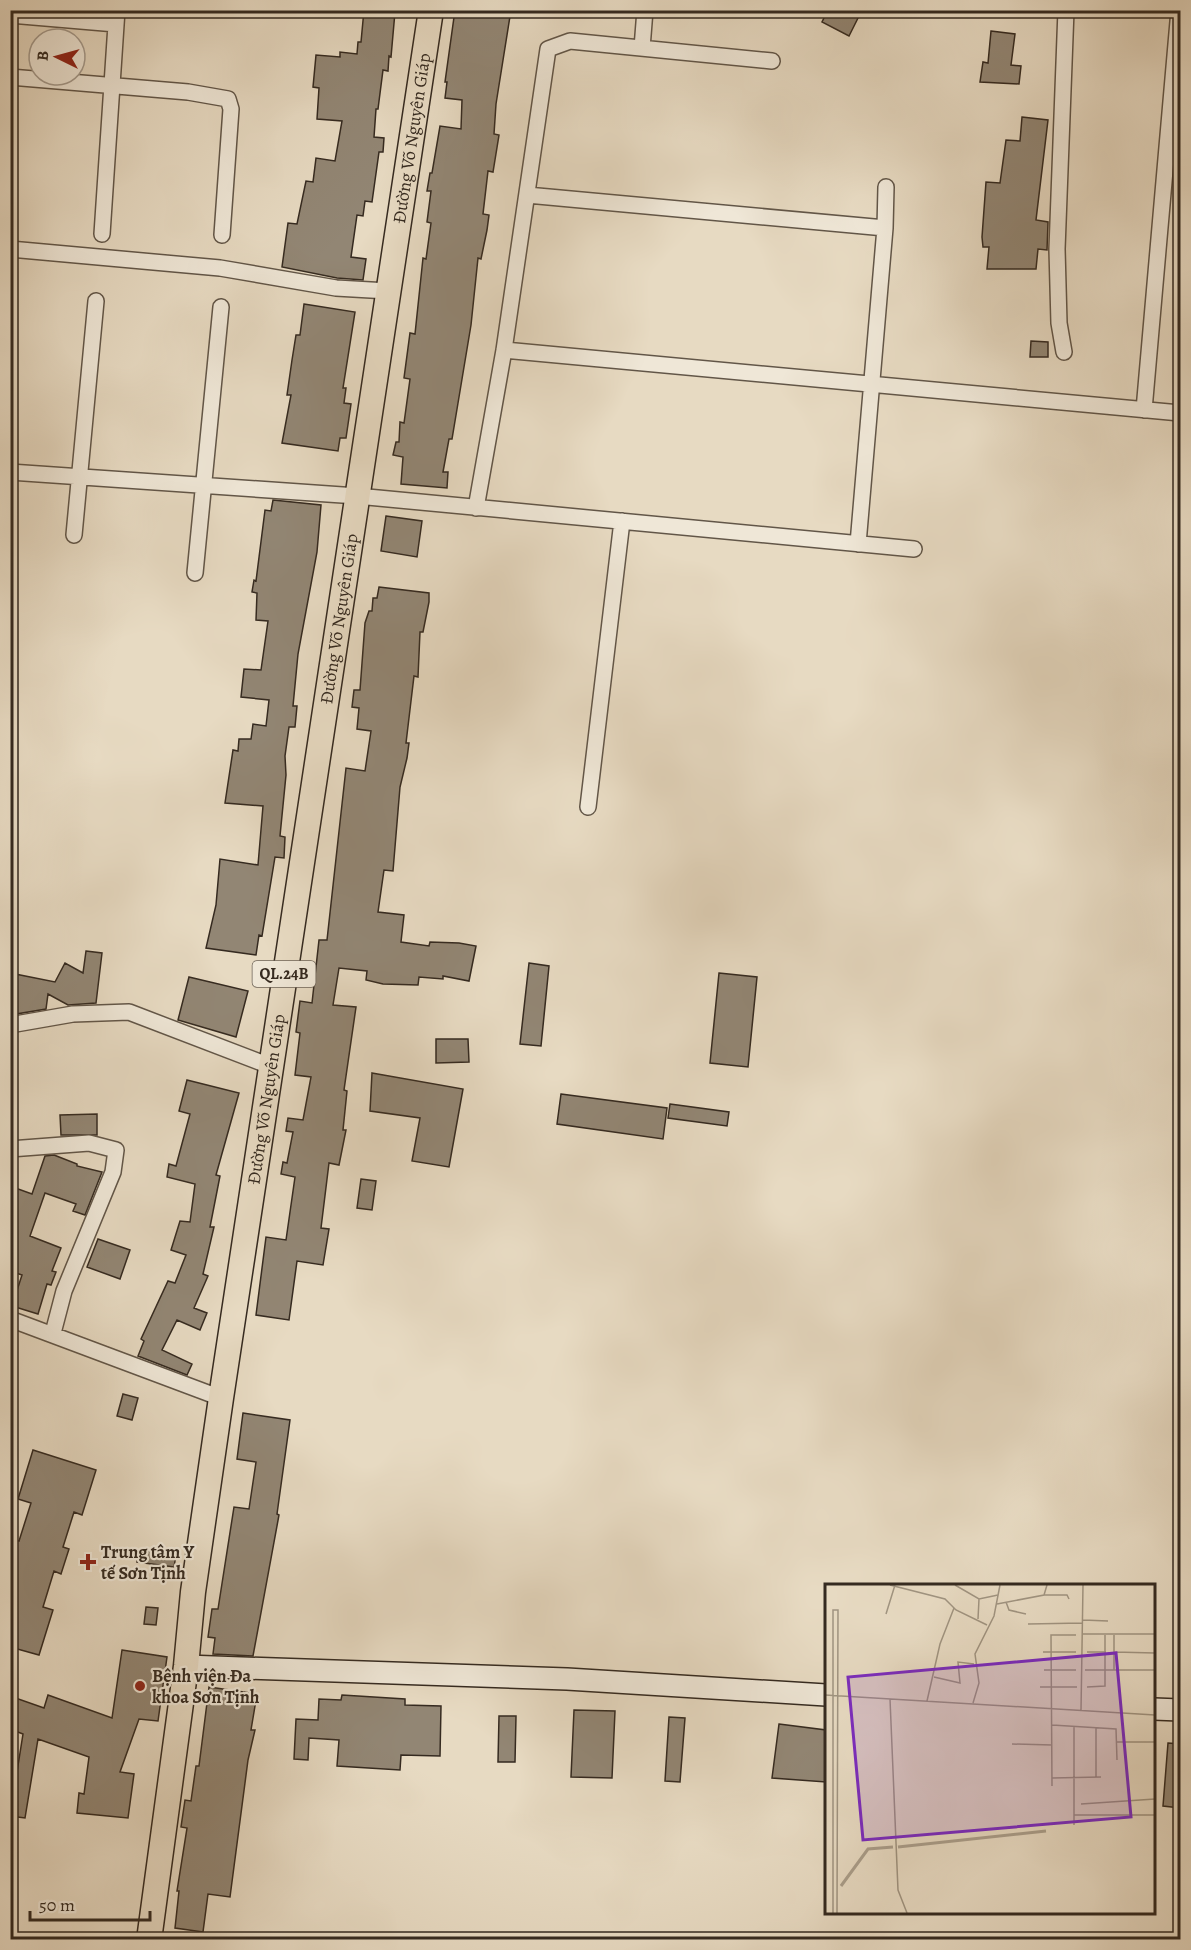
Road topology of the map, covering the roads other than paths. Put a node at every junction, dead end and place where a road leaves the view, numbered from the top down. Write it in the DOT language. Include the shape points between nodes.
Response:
graph roads {
  1 [pos="431,10"];
  2 [pos="645,10"];
  3 [pos="1066,10"];
  4 [pos="1179,10"];
  5 [pos="10,15"];
  6 [pos="117,17"];
  7 [pos="642,48"];
  8 [pos="772,61"];
  9 [pos="10,77"];
  10 [pos="113,85"];
  11 [pos="886,187"];
  12 [pos="527,195"];
  13 [pos="885,228"];
  14 [pos="102,234"];
  15 [pos="222,235"];
  16 [pos="10,249"];
  17 [pos="388,291"];
  18 [pos="96,302"];
  19 [pos="221,308"];
  20 [pos="504,350"];
  21 [pos="1064,352"];
  22 [pos="872,384"];
  23 [pos="1144,410"];
  24 [pos="1180,413"];
  25 [pos="10,472"];
  26 [pos="80,477"];
  27 [pos="204,486"];
  28 [pos="357,496"];
  29 [pos="476,508"];
  30 [pos="622,521"];
  31 [pos="74,536"];
  32 [pos="858,544"];
  33 [pos="915,549"];
  34 [pos="195,573"];
  35 [pos="588,807"];
  36 [pos="10,1025"];
  37 [pos="270,1066"];
  38 [pos="10,1149"];
  39 [pos="10,1319"];
  40 [pos="53,1334"];
  41 [pos="221,1398"];
  42 [pos="186,1665"];
  43 [pos="825,1695"];
  44 [pos="1155,1709"];
  45 [pos="1180,1710"];
  46 [pos="148,1940"];
  1 -- 17 [label="main road, Đường Võ Nguyên Giáp / QL.24B"];
  2 -- 7 [label="street"];
  3 -- 21 [label="street" via="1057,249 1059,323"];
  4 -- 23 [label="street"];
  5 -- 6 [label="street"];
  6 -- 10 [label="street"];
  7 -- 8 [label="street"];
  7 -- 12 [label="street" via="570,41 548,49"];
  9 -- 10 [label="street"];
  10 -- 14 [label="street"];
  10 -- 15 [label="street" via="228,99 231,109"];
  11 -- 13 [label="street"];
  12 -- 13 [label="street"];
  12 -- 20 [label="street"];
  13 -- 22 [label="street"];
  16 -- 17 [label="street" via="220,268 336,288"];
  17 -- 28 [label="main road, Đường Võ Nguyên Giáp / QL.24B"];
  18 -- 26 [label="street"];
  19 -- 27 [label="street"];
  20 -- 22 [label="street"];
  20 -- 29 [label="street"];
  22 -- 23 [label="street"];
  22 -- 32 [label="street"];
  23 -- 24 [label="street"];
  25 -- 26 [label="street"];
  26 -- 27 [label="street"];
  26 -- 31 [label="street"];
  27 -- 28 [label="street"];
  27 -- 34 [label="street"];
  28 -- 29 [label="street"];
  28 -- 37 [label="main road, Đường Võ Nguyên Giáp / QL.24B"];
  29 -- 30 [label="street"];
  30 -- 32 [label="street"];
  30 -- 35 [label="street"];
  32 -- 33 [label="street"];
  36 -- 37 [label="street" via="73,1014 129,1012"];
  37 -- 41 [label="main road, Đường Võ Nguyên Giáp / QL.24B"];
  38 -- 40 [label="street" via="89,1143 116,1150 113,1172 64,1291"];
  39 -- 40 [label="street"];
  40 -- 41 [label="street"];
  41 -- 42 [label="main road, Đường Võ Nguyên Giáp / QL.24B"];
  42 -- 43 [label="street"];
  42 -- 46 [label="main road, Đường Võ Nguyên Giáp / QL.24B"];
  44 -- 45 [label="street"];
}
